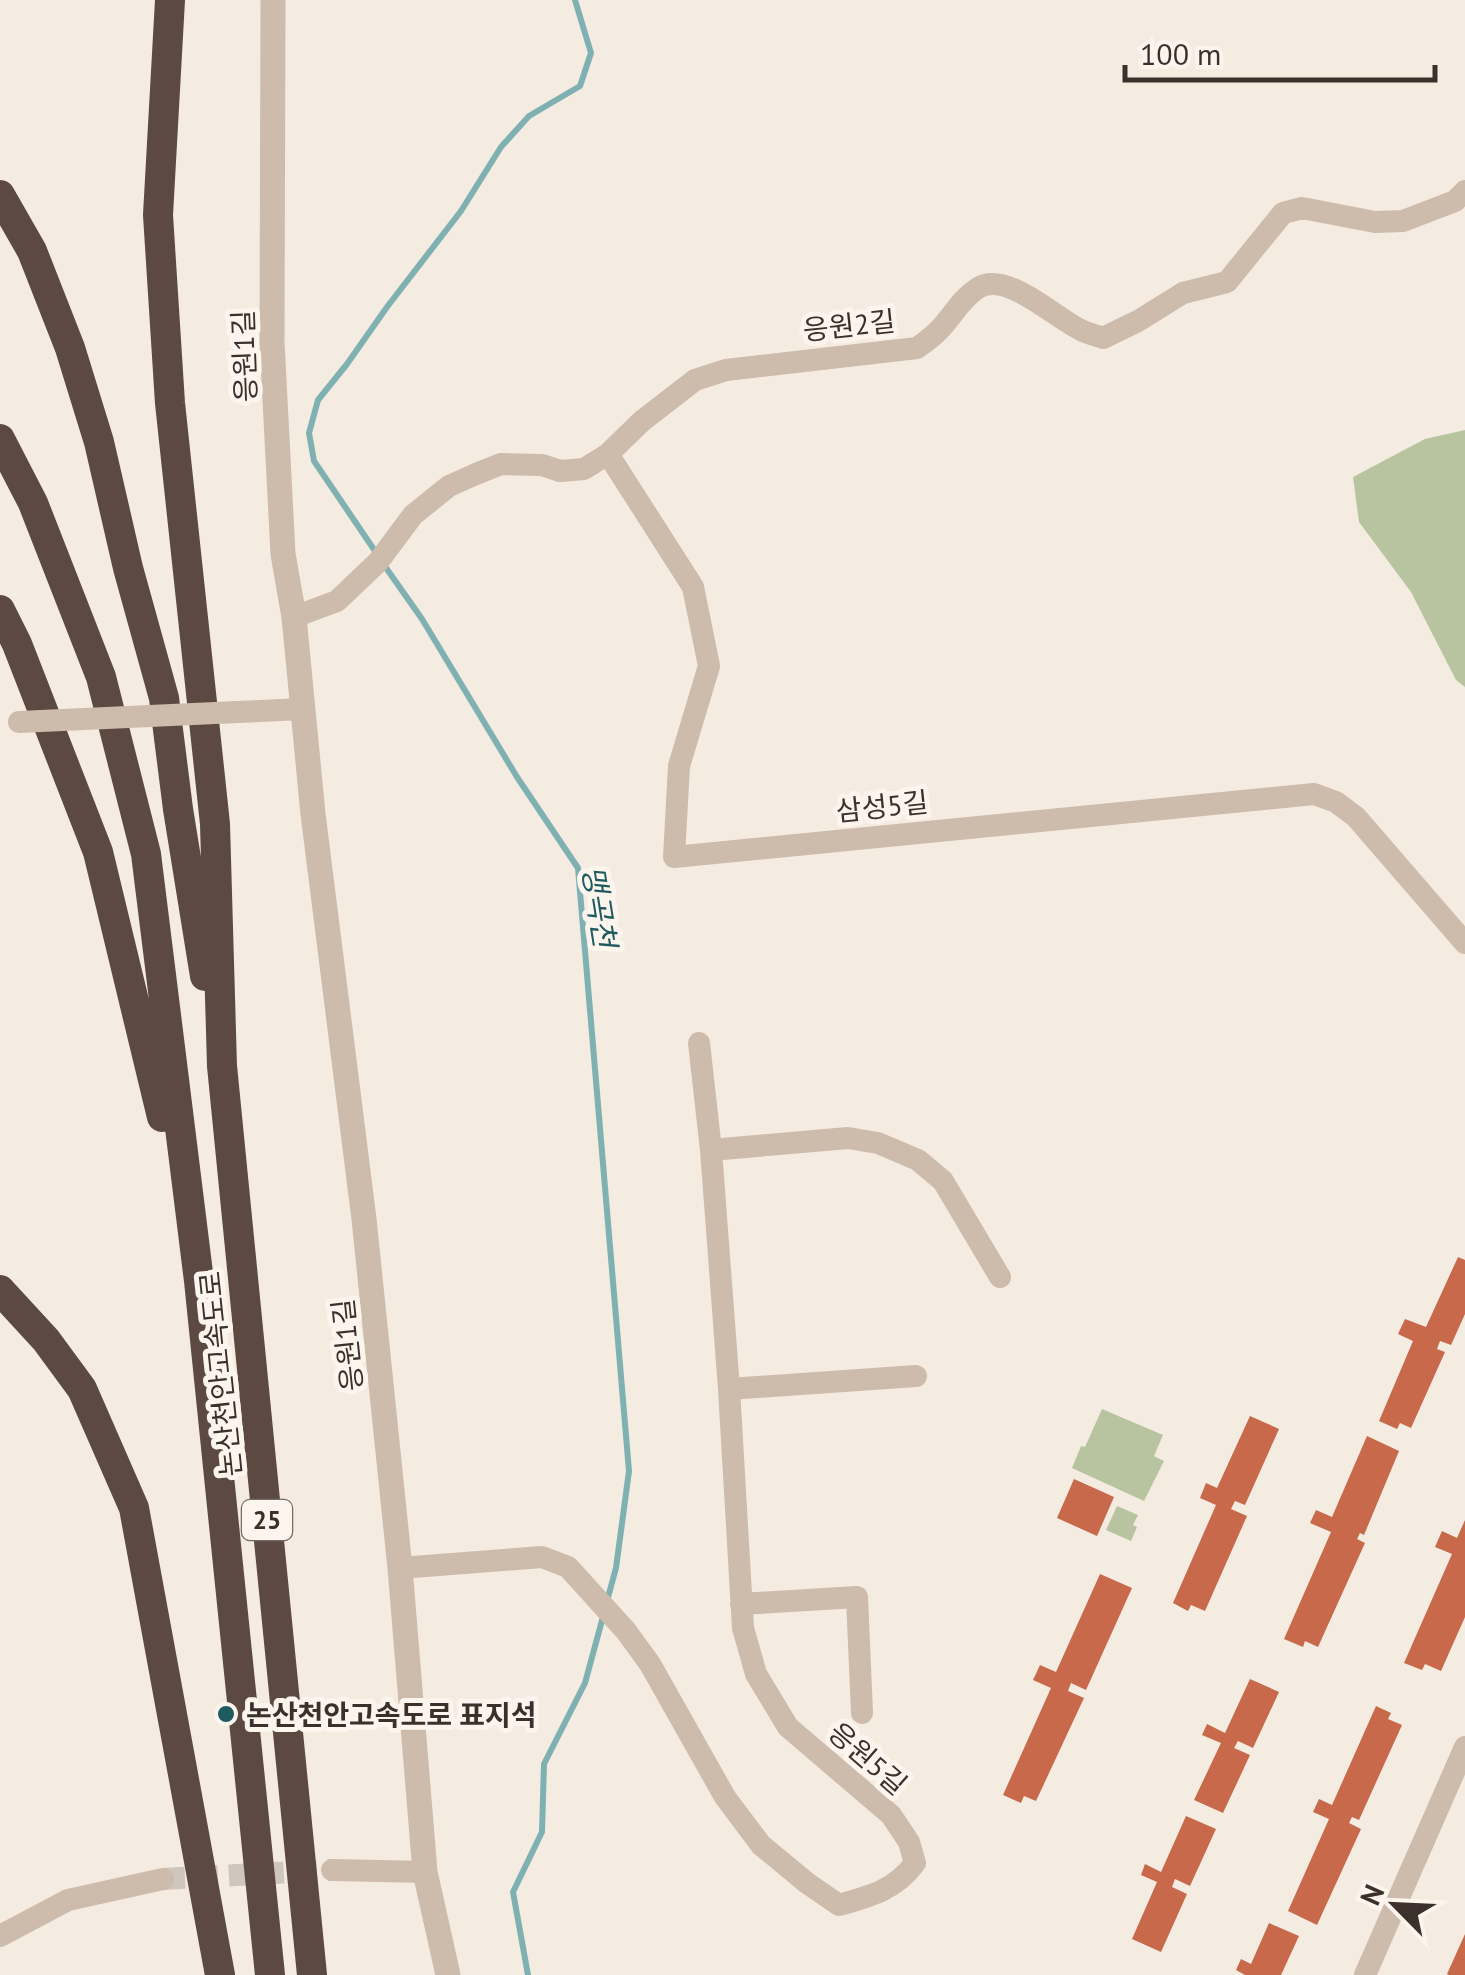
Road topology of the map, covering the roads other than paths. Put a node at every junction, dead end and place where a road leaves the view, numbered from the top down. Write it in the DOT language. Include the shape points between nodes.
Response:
graph roads {
  1 [pos="170,0"];
  2 [pos="272,0"];
  3 [pos="1465,191"];
  4 [pos="0,195"];
  5 [pos="0,439"];
  6 [pos="608,454"];
  7 [pos="0,610"];
  8 [pos="294,616"];
  9 [pos="303,709"];
  10 [pos="10,723"];
  11 [pos="1465,944"];
  12 [pos="699,1044"];
  13 [pos="222,1066"];
  14 [pos="710,1150"];
  15 [pos="1000,1277"];
  16 [pos="199,1281"];
  17 [pos="0,1290"];
  18 [pos="916,1376"];
  19 [pos="728,1389"];
  20 [pos="400,1568"];
  21 [pos="742,1604"];
  22 [pos="862,1713"];
  23 [pos="1465,1748"];
  24 [pos="332,1870"];
  25 [pos="425,1872"];
  26 [pos="163,1879"];
  27 [pos="0,1936"];
  28 [pos="220,1975"];
  29 [pos="270,1975"];
  30 [pos="312,1975"];
  31 [pos="448,1975"];
  32 [pos="1365,1975"];
  1 -- 13 [label="highway" via="158,215 170,404 216,824"];
  2 -- 8 [label="street, 응원1길" via="272,342 284,554"];
  3 -- 6 [label="street, 응원2길" via="1403,221 1302,208 1283,213 1227,282 1183,293 1103,338 991,283 917,348 743,367 695,380"];
  4 -- 13 [label="highway" via="32,251 70,348 164,698"];
  5 -- 16 [label="highway" via="33,503 101,678 146,854"];
  6 -- 8 [label="street, 응원2길" via="584,470 501,464 450,486 413,515 337,601"];
  6 -- 11 [label="street, 삼성5길" via="692,587 708,666 679,766 674,857 1314,794 1356,817"];
  7 -- 16 [label="highway" via="98,852"];
  8 -- 9 [label="street, 응원1길"];
  9 -- 10 [label="street, bridge"];
  9 -- 20 [label="street, 응원1길"];
  12 -- 14 [label="street, 응원5길"];
  13 -- 30 [label="highway, 논산천안고속도로 / 25"];
  14 -- 15 [label="street" via="848,1138 918,1160 943,1182"];
  14 -- 19 [label="street, 응원5길"];
  16 -- 29 [label="highway, 논산천안고속도로 / 25"];
  17 -- 28 [label="highway" via="82,1390 134,1508"];
  18 -- 19 [label="street"];
  19 -- 21 [label="street, 응원5길"];
  20 -- 21 [label="street, 응원5길" via="542,1557 568,1567 650,1664 725,1797 761,1845 839,1905 884,1890 914,1862 909,1842 891,1815 788,1727 756,1674"];
  20 -- 25 [label="street, 응원1길"];
  21 -- 22 [label="street" via="857,1597"];
  23 -- 32 [label="street"];
  24 -- 25 [label="street"];
  25 -- 31 [label="street, 응원1길"];
  26 -- 27 [label="street" via="68,1900"];
}
